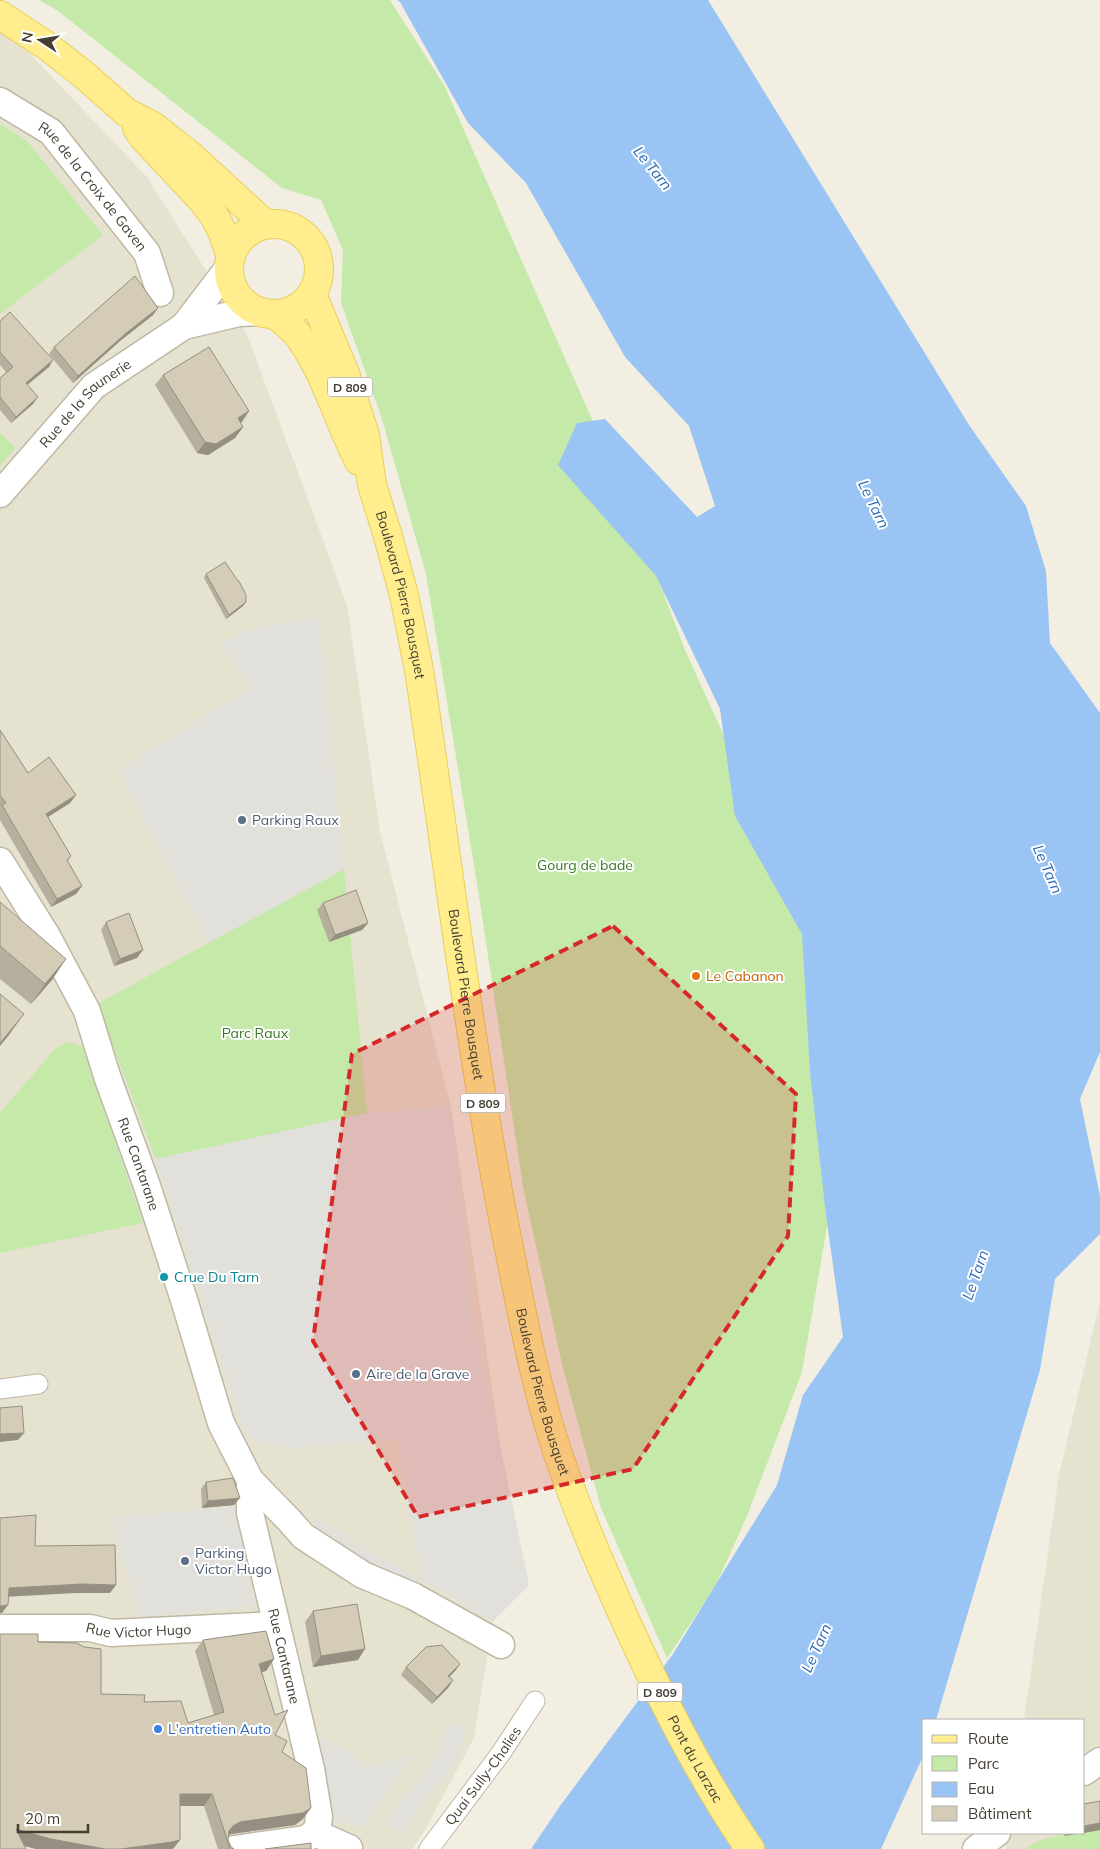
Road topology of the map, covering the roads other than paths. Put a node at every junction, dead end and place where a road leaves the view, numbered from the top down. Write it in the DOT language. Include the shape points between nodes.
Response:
graph roads {
  1 [pos="0,15"];
  2 [pos="0,101"];
  3 [pos="126,112"];
  4 [pos="264,224"];
  5 [pos="230,262"];
  6 [pos="160,293"];
  7 [pos="312,294"];
  8 [pos="269,313"];
  9 [pos="184,326"];
  10 [pos="372,486"];
  11 [pos="0,494"];
  12 [pos="0,861"];
  13 [pos="38,1384"];
  14 [pos="0,1389"];
  15 [pos="250,1480"];
  16 [pos="585,1528"];
  17 [pos="276,1624"];
  18 [pos="0,1628"];
  19 [pos="501,1646"];
  20 [pos="535,1701"];
  21 [pos="1100,1761"];
  22 [pos="1085,1771"];
  23 [pos="315,1833"];
  24 [pos="996,1834"];
  25 [pos="349,1848"];
  26 [pos="234,1849"];
  27 [pos="429,1849"];
  28 [pos="750,1849"];
  29 [pos="976,1849"];
  1 -- 3 [label="main road" via="47,46"];
  2 -- 6 [label="street, Rue de la Croix de Gaven" via="51,132 147,253"];
  3 -- 4 [label="main road" via="153,126 192,157"];
  3 -- 5 [label="main road" via="142,137 215,217"];
  4 -- 5 [label="main road" via="243,236"];
  4 -- 7 [label="main road" via="294,228 307,237 319,264 318,280"];
  5 -- 8 [label="main road" via="231,282 238,295 248,306"];
  5 -- 9 [label="street, Rue de la Saunerie"];
  7 -- 8 [label="main road" via="289,312"];
  7 -- 10 [label="main road, Boulevard Pierre Bousquet / D 809" via="346,376 362,426"];
  8 -- 9 [label="street, Rue de la Saunerie" via="239,313"];
  8 -- 10 [label="main road, Boulevard Pierre Bousquet / D 809" via="299,336 310,352 346,436"];
  9 -- 11 [label="street, Rue de la Saunerie" via="94,386"];
  10 -- 16 [label="main road, Boulevard Pierre Bousquet / D 809" via="404,595 419,670 491,1154 513,1266 550,1429"];
  12 -- 15 [label="street, Rue Cantarane" via="47,936 87,1011 150,1195 221,1423"];
  13 -- 14 [label="street"];
  15 -- 17 [label="street, Rue Cantarane" via="250,1513"];
  15 -- 19 [label="street, Rue Cantarane" via="303,1536 363,1574 413,1596"];
  16 -- 28 [label="main road, Pont du Larzac / D 809" via="646,1664 692,1756"];
  17 -- 18 [label="street, Rue Victor Hugo" via="111,1633 90,1628"];
  17 -- 23 [label="street, Rue Cantarane" via="311,1769 319,1817"];
  20 -- 27 [label="street, Quai Sully-Chalies" via="501,1753"];
  21 -- 22 [label="street"];
  23 -- 25 [label="street"];
  23 -- 26 [label="street" via="305,1839"];
  24 -- 29 [label="street"];
}
